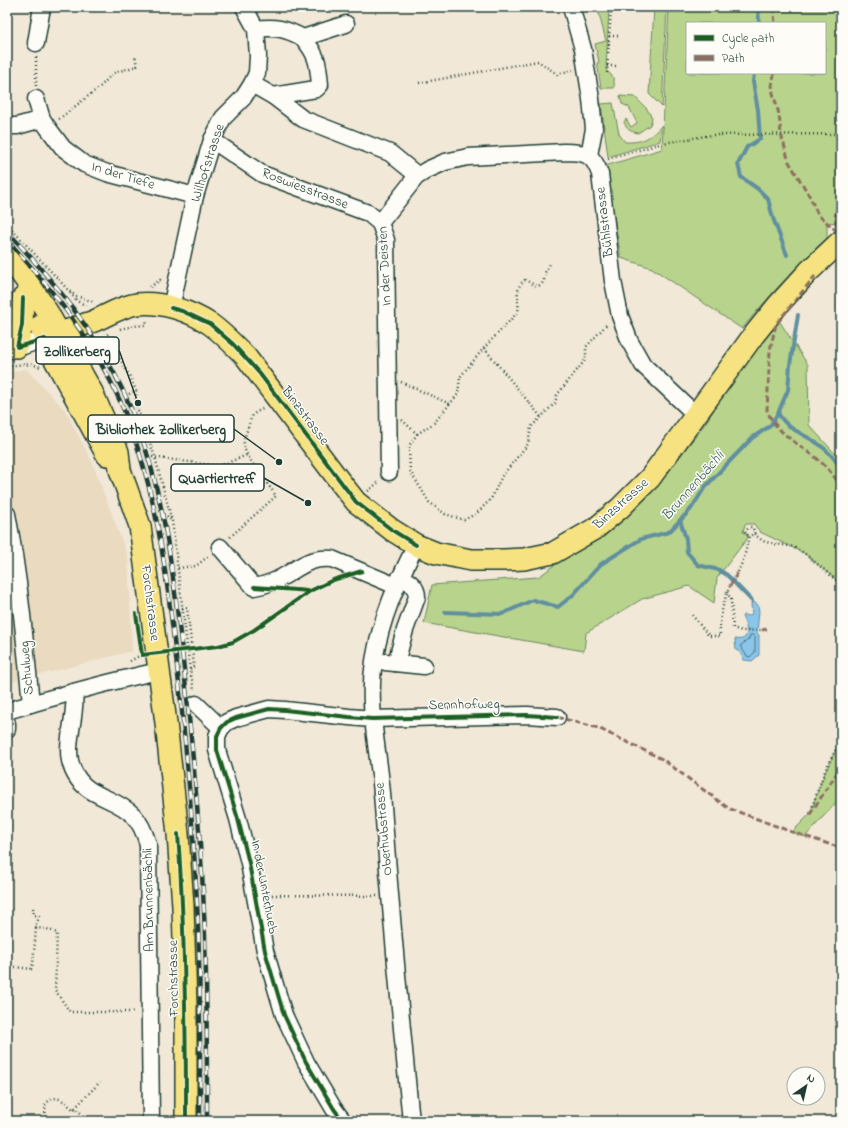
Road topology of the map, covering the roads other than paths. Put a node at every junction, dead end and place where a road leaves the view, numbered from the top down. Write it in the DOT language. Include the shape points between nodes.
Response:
graph roads {
  1 [pos="42,7"];
  2 [pos="244,7"];
  3 [pos="571,7"];
  4 [pos="346,24"];
  5 [pos="256,29"];
  6 [pos="303,38"];
  7 [pos="36,43"];
  8 [pos="252,84"];
  9 [pos="273,96"];
  10 [pos="36,99"];
  11 [pos="45,124"];
  12 [pos="7,126"];
  13 [pos="212,140"];
  14 [pos="593,159"];
  15 [pos="416,176"];
  16 [pos="196,196"];
  17 [pos="380,223"];
  18 [pos="840,243"];
  19 [pos="7,255"];
  20 [pos="7,276"];
  21 [pos="23,298"];
  22 [pos="171,308"];
  23 [pos="52,336"];
  24 [pos="12,358"];
  25 [pos="696,415"];
  26 [pos="389,472"];
  27 [pos="7,514"];
  28 [pos="416,544"];
  29 [pos="220,548"];
  30 [pos="398,581"];
  31 [pos="374,661"];
  32 [pos="396,663"];
  33 [pos="424,666"];
  34 [pos="158,671"];
  35 [pos="74,692"];
  36 [pos="31,704"];
  37 [pos="196,704"];
  38 [pos="7,711"];
  39 [pos="557,717"];
  40 [pos="372,718"];
  41 [pos="7,723"];
  42 [pos="221,728"];
  43 [pos="7,729"];
  44 [pos="151,1121"];
  45 [pos="186,1121"];
  46 [pos="343,1121"];
  47 [pos="411,1121"];
  1 -- 7 [label="street"];
  2 -- 5 [label="street, Wilhofstrasse"];
  3 -- 14 [label="street, Bühlstrasse" via="587,66 594,129"];
  4 -- 6 [label="street"];
  5 -- 6 [label="street" via="287,30"];
  5 -- 8 [label="street, Wilhofstrasse" via="258,56"];
  6 -- 9 [label="street" via="312,48 318,63 320,86 316,89"];
  8 -- 9 [label="street"];
  8 -- 13 [label="street, Wilhofstrasse" via="243,98 223,118"];
  9 -- 15 [label="street" via="303,119 390,152"];
  10 -- 11 [label="street, In der Tiefe"];
  11 -- 12 [label="street"];
  11 -- 16 [label="street, In der Tiefe" via="63,148 84,164 107,173"];
  13 -- 16 [label="street, Wilhofstrasse"];
  13 -- 17 [label="street, Roswiesstrasse" via="262,174 368,213"];
  14 -- 15 [label="street, In der Deisten" via="578,152 468,157 445,162"];
  14 -- 25 [label="street, Bühlstrasse" via="600,174 613,281 620,316 630,342 643,364"];
  15 -- 17 [label="street, In der Deisten"];
  16 -- 22 [label="street, Wilhofstrasse"];
  17 -- 26 [label="street, In der Deisten" via="386,240"];
  18 -- 25 [label="main road, Binzstrasse" via="809,271 778,305"];
  19 -- 23 [label="main road, Forchstrasse" via="33,290"];
  20 -- 21 [label="main road, Forchstrasse"];
  21 -- 23 [label="main road, Forchstrasse"];
  21 -- 24 [label="main road" via="22,325"];
  22 -- 23 [label="main road, Binzstrasse" via="137,304"];
  22 -- 28 [label="main road, Binzstrasse" via="210,324 233,344 246,357 356,502 392,530"];
  23 -- 24 [label="street"];
  23 -- 34 [label="main road, Forchstrasse" via="58,365 109,459 120,470 140,526"];
  25 -- 28 [label="main road, Binzstrasse" via="650,478 620,508 596,528 553,553 524,559 471,560 436,553"];
  27 -- 36 [label="street, Schulweg" via="15,554"];
  28 -- 30 [label="street, Oberhubstrasse"];
  29 -- 30 [label="street" via="254,587 273,582 303,563 326,558"];
  30 -- 31 [label="street, Oberhubstrasse" via="382,622"];
  30 -- 32 [label="street" via="408,580 417,592 417,597"];
  31 -- 32 [label="street"];
  31 -- 40 [label="street, Oberhubstrasse"];
  32 -- 33 [label="street"];
  34 -- 35 [label="street"];
  34 -- 45 [label="main road, Forchstrasse" via="178,834 183,906"];
  35 -- 36 [label="street"];
  35 -- 44 [label="street, Am Brunnenbächli" via="75,705 69,749 73,771 82,785 94,794 117,804 133,815 145,832 148,844"];
  36 -- 38 [label="street"];
  37 -- 42 [label="street"];
  39 -- 40 [label="street, Sennhofweg" via="527,715"];
  40 -- 42 [label="street" via="269,710 236,718"];
  40 -- 47 [label="street, Oberhubstrasse" via="381,789"];
  41 -- 43 [label="street"];
  42 -- 46 [label="street, In der Unterhueb" via="217,736 217,750 238,819 265,951 284,1015 306,1062"];
}
